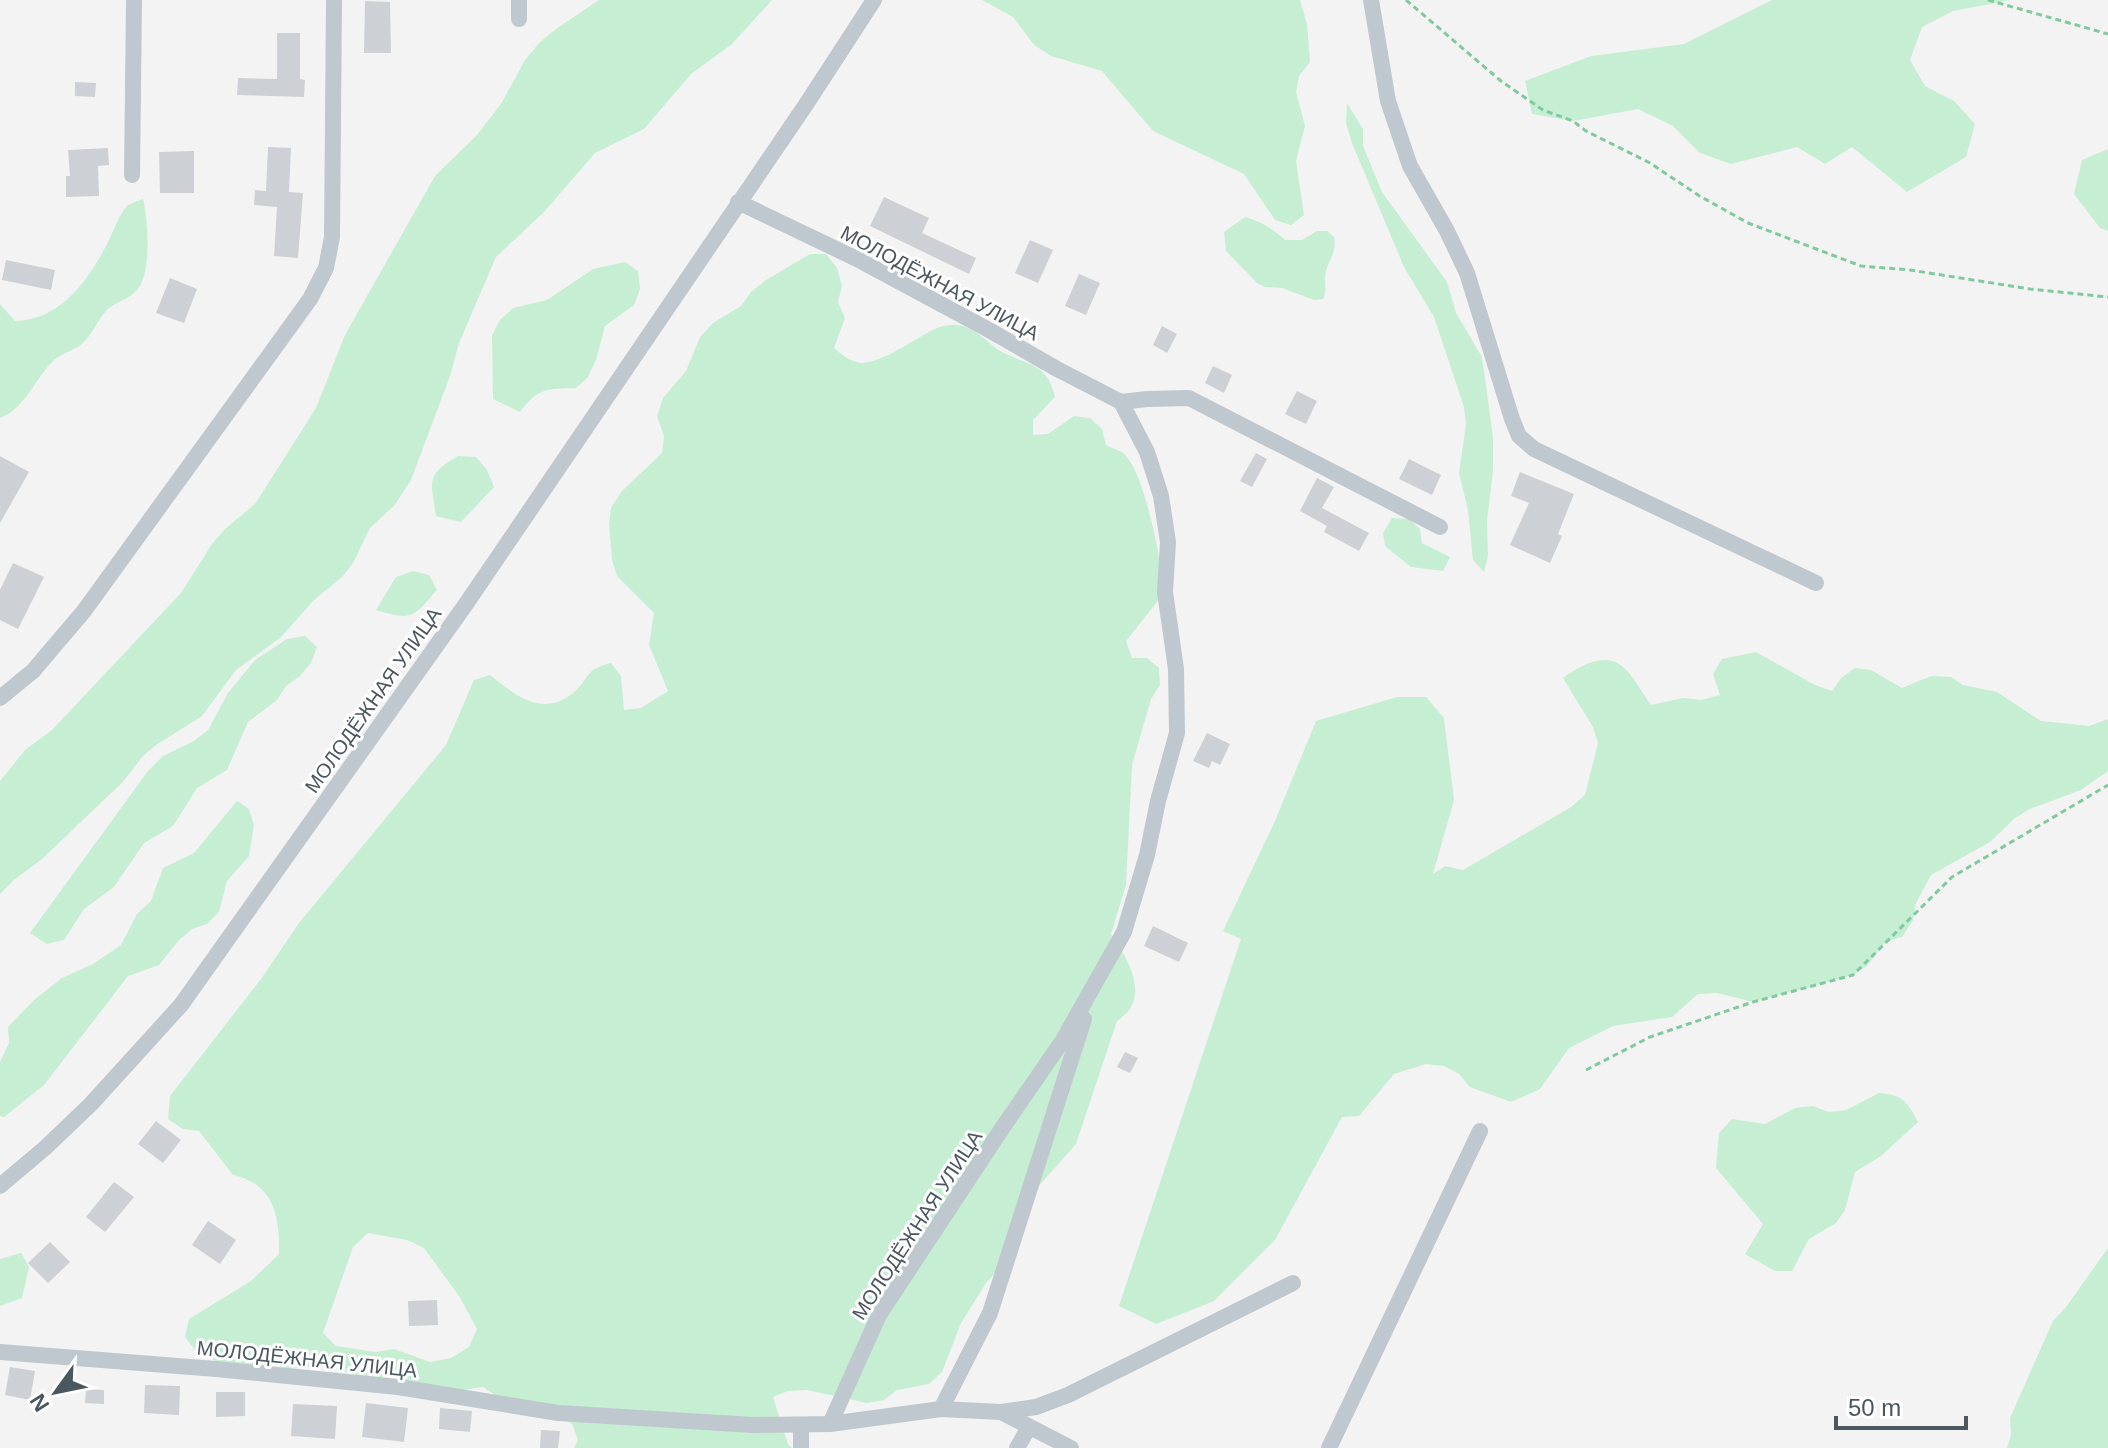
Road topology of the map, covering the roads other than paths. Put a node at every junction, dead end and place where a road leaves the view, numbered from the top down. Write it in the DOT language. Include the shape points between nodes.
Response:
graph roads {
  1 [pos="134,0"];
  2 [pos="334,0"];
  3 [pos="519,0"];
  4 [pos="874,0"];
  5 [pos="1371,0"];
  6 [pos="519,19"];
  7 [pos="132,175"];
  8 [pos="738,202"];
  9 [pos="1121,402"];
  10 [pos="1440,527"];
  11 [pos="1816,583"];
  12 [pos="0,698"];
  13 [pos="1095,983"];
  14 [pos="1480,1131"];
  15 [pos="0,1186"];
  16 [pos="1293,1283"];
  17 [pos="0,1352"];
  18 [pos="941,1409"];
  19 [pos="1001,1412"];
  20 [pos="830,1424"];
  21 [pos="801,1425"];
  22 [pos="1029,1427"];
  23 [pos="801,1448"];
  24 [pos="1017,1448"];
  25 [pos="1071,1448"];
  26 [pos="1329,1448"];
  1 -- 7 [label="street"];
  2 -- 12 [label="street" via="334,173 326,268 310,299 84,611 33,671"];
  3 -- 6 [label="street"];
  4 -- 8 [label="street, МОЛОДЁЖНАЯ УЛИЦА"];
  5 -- 11 [label="street" via="1388,101 1401,140 1467,273 1519,436 1534,449"];
  8 -- 9 [label="street, МОЛОДЁЖНАЯ УЛИЦА" via="857,259"];
  8 -- 15 [label="street, МОЛОДЁЖНАЯ УЛИЦА" via="466,604 181,1005 91,1104"];
  9 -- 10 [label="street" via="1189,398"];
  9 -- 13 [label="street, МОЛОДЁЖНАЯ УЛИЦА" via="1147,452 1161,496 1177,733 1124,932"];
  13 -- 18 [label="street" via="990,1313"];
  13 -- 20 [label="street, МОЛОДЁЖНАЯ УЛИЦА" via="1063,1040 879,1315"];
  14 -- 26 [label="street"];
  16 -- 19 [label="street" via="1068,1395"];
  17 -- 21 [label="street, МОЛОДЁЖНАЯ УЛИЦА" via="398,1387 558,1413"];
  18 -- 19 [label="street"];
  18 -- 20 [label="street"];
  19 -- 22 [label="street"];
  20 -- 21 [label="street, МОЛОДЁЖНАЯ УЛИЦА"];
  21 -- 23 [label="street"];
  22 -- 24 [label="street"];
  22 -- 25 [label="street"];
}
